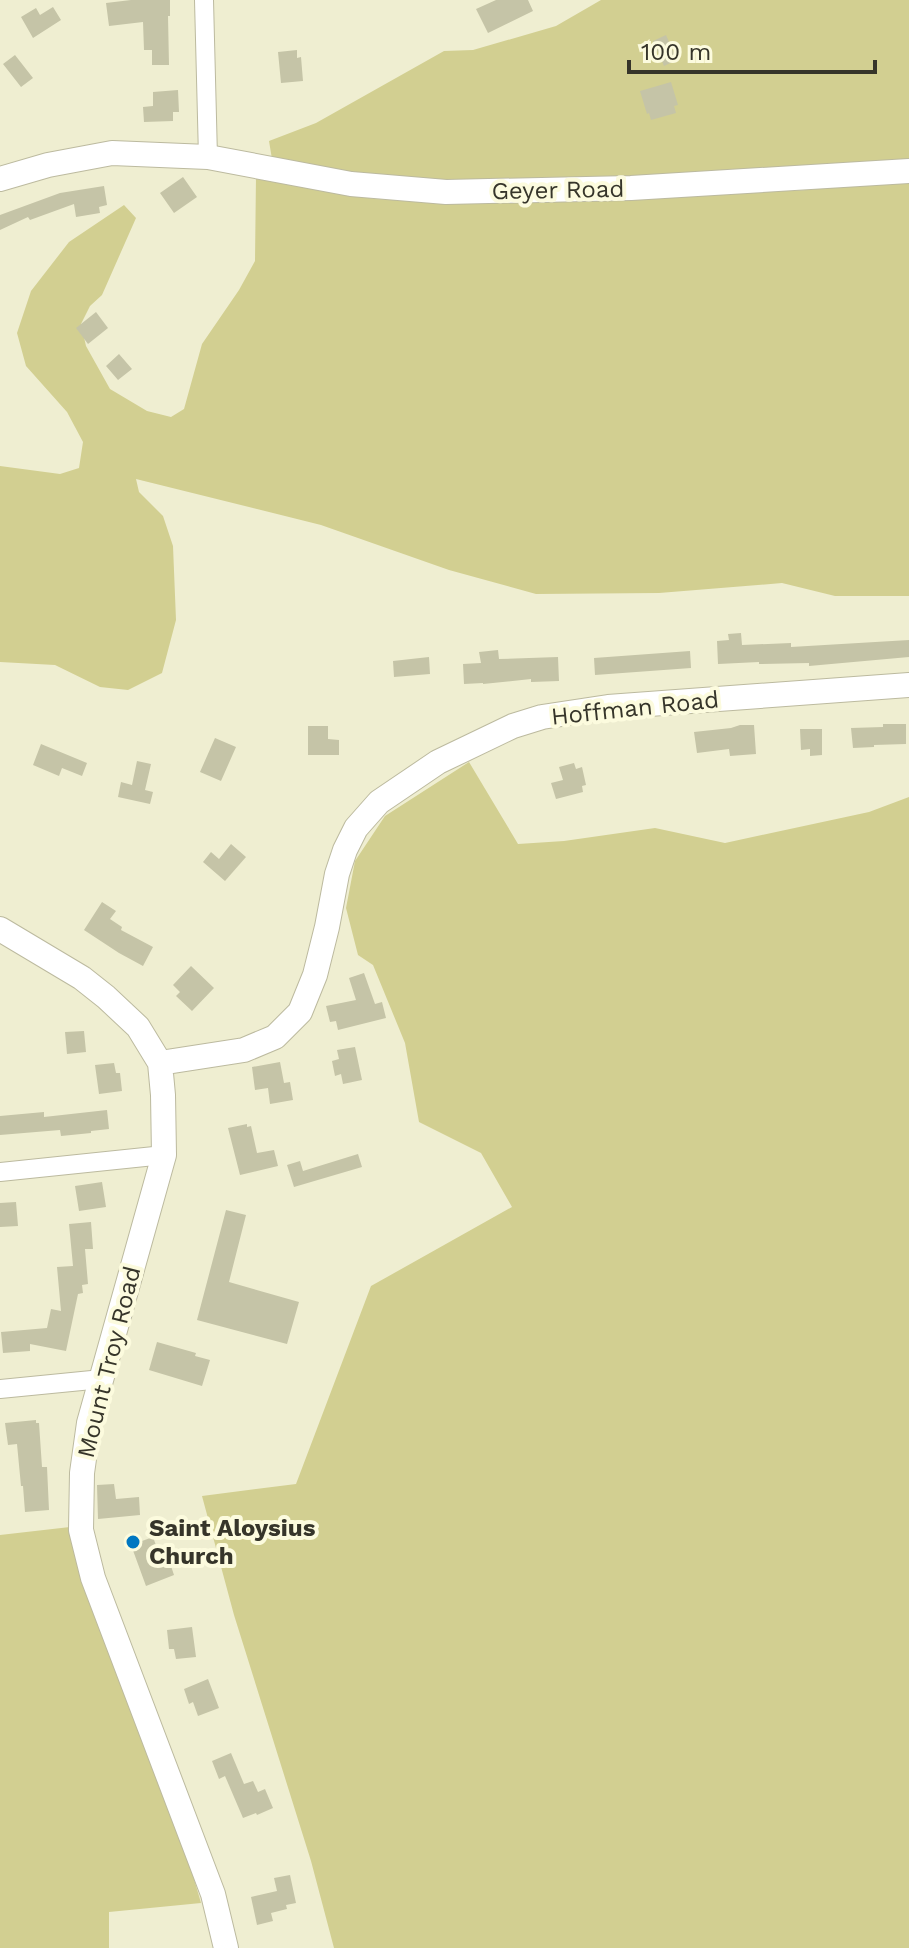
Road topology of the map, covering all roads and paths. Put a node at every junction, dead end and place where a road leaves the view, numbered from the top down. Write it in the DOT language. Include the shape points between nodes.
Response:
graph roads {
  1 [pos="204,0"];
  2 [pos="208,157"];
  3 [pos="909,171"];
  4 [pos="0,179"];
  5 [pos="909,685"];
  6 [pos="0,929"];
  7 [pos="160,1063"];
  8 [pos="164,1155"];
  9 [pos="0,1172"];
  10 [pos="102,1379"];
  11 [pos="0,1389"];
  12 [pos="226,1948"];
  1 -- 2 [label="street"];
  2 -- 3 [label="street, Geyer Road" via="351,184 446,192 631,188"];
  2 -- 4 [label="street, Geyer Road" via="112,153"];
  5 -- 7 [label="street, Hoffman Road" via="608,707 542,717 438,762 379,802 356,828 337,874 315,975 300,1012 275,1037 244,1050"];
  6 -- 7 [label="street, Mount Troy Road" via="106,997 138,1027"];
  7 -- 8 [label="street, Mount Troy Road"];
  8 -- 9 [label="street"];
  8 -- 10 [label="street, Mount Troy Road"];
  10 -- 11 [label="street"];
  10 -- 12 [label="street, Mount Troy Road" via="82,1473 81,1530 93,1578 213,1894"];
}
